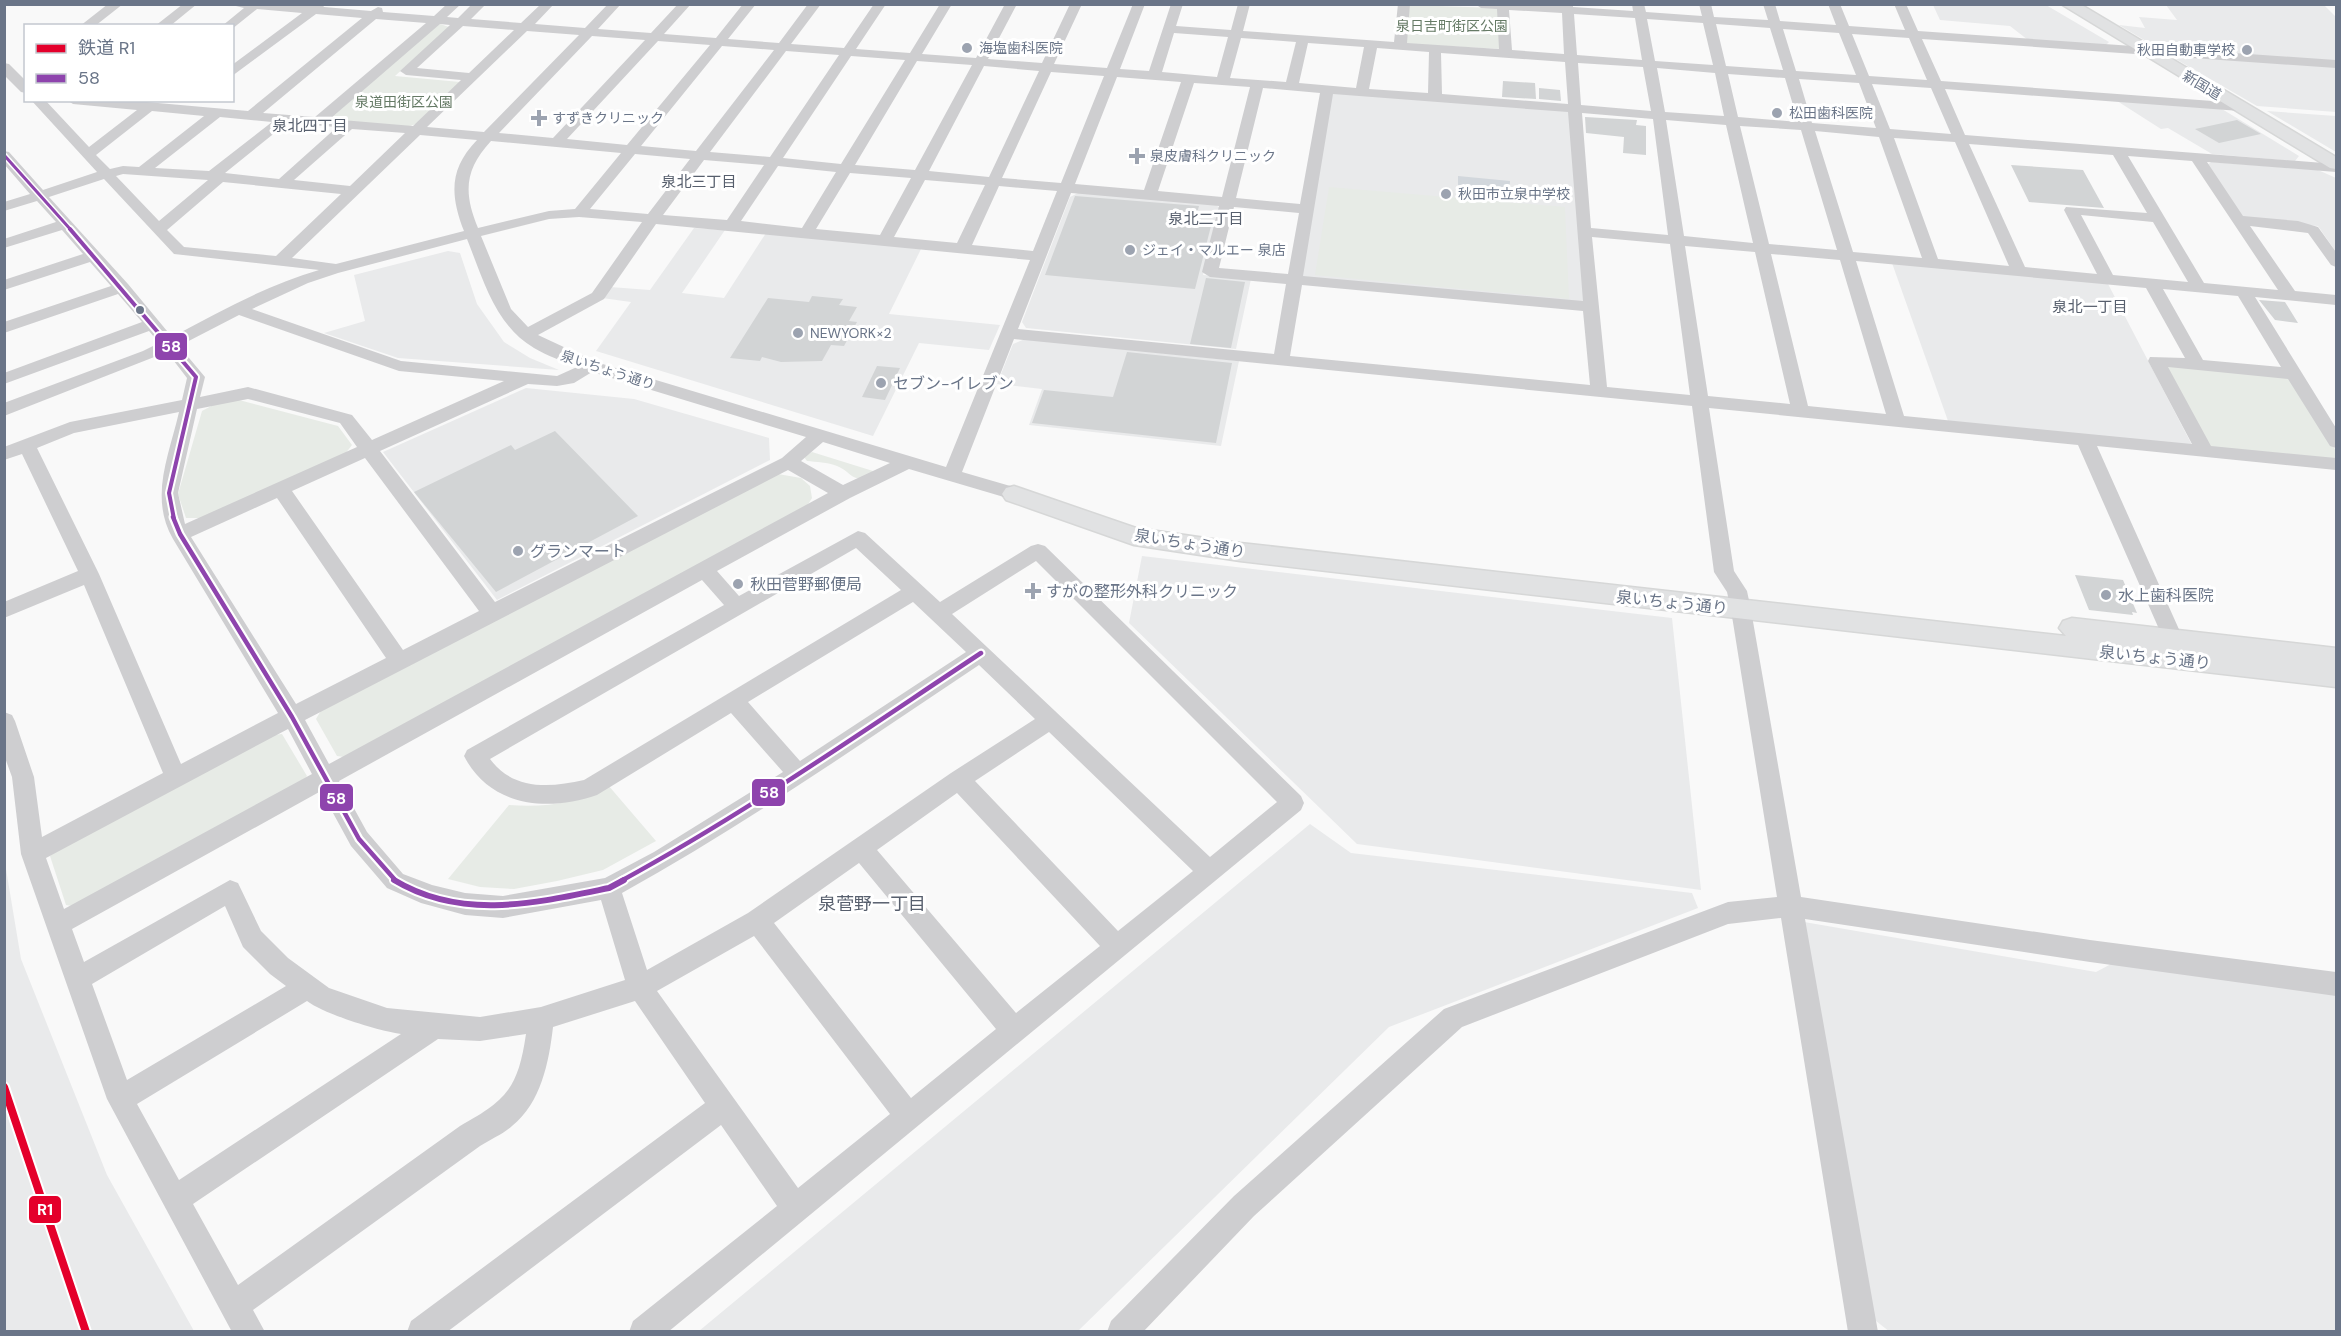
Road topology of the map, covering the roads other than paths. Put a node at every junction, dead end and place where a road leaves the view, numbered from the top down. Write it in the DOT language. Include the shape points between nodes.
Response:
graph roads {
  1 [pos="117,4"];
  2 [pos="191,4"];
  3 [pos="234,4"];
  4 [pos="385,4"];
  5 [pos="455,4"];
  6 [pos="480,4"];
  7 [pos="548,4"];
  8 [pos="615,4"];
  9 [pos="685,4"];
  10 [pos="750,4"];
  11 [pos="815,4"];
  12 [pos="880,4"];
  13 [pos="946,4"];
  14 [pos="1011,4"];
  15 [pos="1076,4"];
  16 [pos="1139,4"];
  17 [pos="1178,4"];
  18 [pos="1244,4"];
  19 [pos="1404,4"];
  20 [pos="1481,4"];
  21 [pos="1705,4"];
  22 [pos="1769,4"];
  23 [pos="1834,4"];
  24 [pos="1900,4"];
  25 [pos="2068,4"];
  26 [pos="1503,5"];
  27 [pos="255,6"];
  28 [pos="1567,7"];
  29 [pos="317,8"];
  30 [pos="1639,10"];
  31 [pos="372,15"];
  32 [pos="436,20"];
  33 [pos="1709,20"];
  34 [pos="460,22"];
  35 [pos="89,24"];
  36 [pos="164,24"];
  37 [pos="231,24"];
  38 [pos="1776,25"];
  39 [pos="524,28"];
  40 [pos="1168,29"];
  41 [pos="1844,30"];
  42 [pos="588,33"];
  43 [pos="1236,33"];
  44 [pos="1913,35"];
  45 [pos="654,38"];
  46 [pos="1303,39"];
  47 [pos="717,43"];
  48 [pos="1371,44"];
  49 [pos="1400,45"];
  50 [pos="782,47"];
  51 [pos="1435,48"];
  52 [pos="2144,50"];
  53 [pos="847,52"];
  54 [pos="1506,53"];
  55 [pos="914,58"];
  56 [pos="1571,58"];
  57 [pos="980,63"];
  58 [pos="1648,64"];
  59 [pos="2337,64"];
  60 [pos="24,66"];
  61 [pos="1047,68"];
  62 [pos="1719,69"];
  63 [pos="6,70"];
  64 [pos="234,70"];
  65 [pos="1112,74"];
  66 [pos="1790,74"];
  67 [pos="472,76"];
  68 [pos="1154,77"];
  69 [pos="1864,79"];
  70 [pos="1188,80"];
  71 [pos="1222,82"];
  72 [pos="1935,84"];
  73 [pos="1257,85"];
  74 [pos="24,87"];
  75 [pos="1291,88"];
  76 [pos="1328,91"];
  77 [pos="1362,93"];
  78 [pos="1435,99"];
  79 [pos="42,102"];
  80 [pos="106,102"];
  81 [pos="193,102"];
  82 [pos="123,103"];
  83 [pos="149,107"];
  84 [pos="2240,107"];
  85 [pos="1576,109"];
  86 [pos="183,110"];
  87 [pos="215,114"];
  88 [pos="1659,116"];
  89 [pos="250,117"];
  90 [pos="282,120"];
  91 [pos="1731,122"];
  92 [pos="317,123"];
  93 [pos="347,126"];
  94 [pos="1807,127"];
  95 [pos="415,131"];
  96 [pos="1885,133"];
  97 [pos="486,137"];
  98 [pos="1959,139"];
  99 [pos="557,142"];
  100 [pos="631,149"];
  101 [pos="2118,151"];
  102 [pos="4,155"];
  103 [pos="87,155"];
  104 [pos="701,155"];
  105 [pos="2196,157"];
  106 [pos="773,162"];
  107 [pos="2337,166"];
  108 [pos="848,168"];
  109 [pos="142,171"];
  110 [pos="105,174"];
  111 [pos="918,174"];
  112 [pos="216,177"];
  113 [pos="994,181"];
  114 [pos="283,183"];
  115 [pos="1066,187"];
  116 [pos="353,191"];
  117 [pos="40,195"];
  118 [pos="1150,195"];
  119 [pos="1229,202"];
  120 [pos="4,207"];
  121 [pos="1307,209"];
  122 [pos="579,213"];
  123 [pos="2157,218"];
  124 [pos="652,219"];
  125 [pos="2239,220"];
  126 [pos="65,224"];
  127 [pos="731,225"];
  128 [pos="158,230"];
  129 [pos="1584,232"];
  130 [pos="806,233"];
  131 [pos="473,234"];
  132 [pos="1676,240"];
  133 [pos="884,242"];
  134 [pos="4,244"];
  135 [pos="962,249"];
  136 [pos="1762,249"];
  137 [pos="91,256"];
  138 [pos="1038,256"];
  139 [pos="1846,256"];
  140 [pos="279,262"];
  141 [pos="2337,262"];
  142 [pos="1932,263"];
  143 [pos="336,269"];
  144 [pos="2019,271"];
  145 [pos="2107,278"];
  146 [pos="1295,280"];
  147 [pos="2151,282"];
  148 [pos="4,285"];
  149 [pos="2198,286"];
  150 [pos="122,287"];
  151 [pos="2242,290"];
  152 [pos="2289,295"];
  153 [pos="2337,300"];
  154 [pos="1591,307"];
  155 [pos="238,309"];
  156 [pos="151,322"];
  157 [pos="4,328"];
  158 [pos="1008,333"];
  159 [pos="526,335"];
  160 [pos="168,343"];
  161 [pos="1281,361"];
  162 [pos="2197,365"];
  163 [pos="590,366"];
  164 [pos="2295,374"];
  165 [pos="10,376"];
  166 [pos="528,377"];
  167 [pos="1599,390"];
  168 [pos="1700,401"];
  169 [pos="12,403"];
  170 [pos="190,404"];
  171 [pos="4,410"];
  172 [pos="1800,410"];
  173 [pos="1897,420"];
  174 [pos="820,435"];
  175 [pos="2085,439"];
  176 [pos="2337,441"];
  177 [pos="27,446"];
  178 [pos="368,449"];
  179 [pos="2204,450"];
  180 [pos="4,454"];
  181 [pos="788,462"];
  182 [pos="907,462"];
  183 [pos="2337,464"];
  184 [pos="952,475"];
  185 [pos="281,489"];
  186 [pos="843,492"];
  187 [pos="1014,494"];
  188 [pos="180,534"];
  189 [pos="704,569"];
  190 [pos="89,574"];
  191 [pos="915,591"];
  192 [pos="1739,600"];
  193 [pos="738,607"];
  194 [pos="4,611"];
  195 [pos="492,613"];
  196 [pos="937,614"];
  197 [pos="2178,650"];
  198 [pos="981,653"];
  199 [pos="2337,658"];
  200 [pos="400,662"];
  201 [pos="2337,677"];
  202 [pos="734,700"];
  203 [pos="292,717"];
  204 [pos="4,721"];
  205 [pos="1049,721"];
  206 [pos="798,774"];
  207 [pos="176,777"];
  208 [pos="324,778"];
  209 [pos="959,780"];
  210 [pos="861,848"];
  211 [pos="33,854"];
  212 [pos="1210,872"];
  213 [pos="609,888"];
  214 [pos="1791,906"];
  215 [pos="757,921"];
  216 [pos="58,924"];
  217 [pos="1117,947"];
  218 [pos="77,979"];
  219 [pos="2337,984"];
  220 [pos="640,987"];
  221 [pos="306,988"];
  222 [pos="541,1019"];
  223 [pos="435,1026"];
  224 [pos="1013,1029"];
  225 [pos="120,1099"];
  226 [pos="723,1106"];
  227 [pos="909,1117"];
  228 [pos="175,1199"];
  229 [pos="796,1209"];
  230 [pos="233,1306"];
  231 [pos="250,1332"];
  232 [pos="422,1332"];
  233 [pos="645,1332"];
  234 [pos="1122,1332"];
  235 [pos="1863,1332"];
  1 -- 35 [label="street"];
  2 -- 36 [label="street"];
  3 -- 27 [label="street"];
  4 -- 31 [label="street"];
  5 -- 32 [label="street"];
  6 -- 34 [label="street"];
  7 -- 39 [label="street"];
  8 -- 42 [label="street, 泉いちょう通り"];
  9 -- 45 [label="street"];
  10 -- 47 [label="street"];
  11 -- 50 [label="street"];
  12 -- 53 [label="street"];
  13 -- 55 [label="street"];
  14 -- 57 [label="street"];
  15 -- 61 [label="street"];
  16 -- 65 [label="street"];
  17 -- 40 [label="street"];
  18 -- 43 [label="street"];
  19 -- 49 [label="street"];
  20 -- 26 [label="street"];
  21 -- 33 [label="street"];
  22 -- 38 [label="street"];
  23 -- 41 [label="street"];
  24 -- 44 [label="street"];
  25 -- 52 [label="main road, 新国道"];
  26 -- 28 [label="street"];
  26 -- 54 [label="street"];
  27 -- 29 [label="street"];
  27 -- 37 [label="street"];
  28 -- 30 [label="street"];
  28 -- 56 [label="street"];
  29 -- 31 [label="street"];
  29 -- 64 [label="street"];
  30 -- 33 [label="street"];
  30 -- 58 [label="street"];
  31 -- 32 [label="street"];
  31 -- 89 [label="street"];
  32 -- 34 [label="street"];
  32 -- 92 [label="street"];
  33 -- 38 [label="street"];
  33 -- 62 [label="street"];
  34 -- 39 [label="street"];
  34 -- 67 [label="street" via="406,71"];
  38 -- 41 [label="street"];
  38 -- 66 [label="street"];
  39 -- 42 [label="street"];
  39 -- 67 [label="street"];
  40 -- 43 [label="street"];
  40 -- 68 [label="street"];
  41 -- 44 [label="street"];
  41 -- 69 [label="street"];
  42 -- 45 [label="street"];
  42 -- 97 [label="street, 泉いちょう通り"];
  43 -- 46 [label="street"];
  43 -- 71 [label="street"];
  44 -- 52 [label="street"];
  44 -- 72 [label="street"];
  45 -- 47 [label="street"];
  45 -- 99 [label="street"];
  46 -- 48 [label="street"];
  46 -- 75 [label="street"];
  47 -- 50 [label="street"];
  47 -- 100 [label="street"];
  48 -- 49 [label="street"];
  48 -- 77 [label="street"];
  49 -- 51 [label="street"];
  50 -- 53 [label="street"];
  50 -- 104 [label="street"];
  51 -- 54 [label="street"];
  51 -- 78 [label="street"];
  52 -- 59 [label="street"];
  52 -- 84 [label="main road, 新国道"];
  53 -- 55 [label="street"];
  53 -- 106 [label="street"];
  54 -- 56 [label="street"];
  55 -- 57 [label="street"];
  55 -- 108 [label="street"];
  56 -- 58 [label="street"];
  56 -- 85 [label="street"];
  57 -- 61 [label="street"];
  57 -- 111 [label="street"];
  58 -- 62 [label="street"];
  58 -- 88 [label="street"];
  60 -- 63 [label="street"];
  61 -- 65 [label="street"];
  61 -- 113 [label="street"];
  62 -- 66 [label="street"];
  62 -- 91 [label="street"];
  63 -- 74 [label="street"];
  65 -- 68 [label="street"];
  65 -- 115 [label="street"];
  66 -- 69 [label="street"];
  66 -- 94 [label="street"];
  67 -- 95 [label="street"];
  68 -- 70 [label="street"];
  69 -- 72 [label="street"];
  69 -- 96 [label="street"];
  70 -- 71 [label="street"];
  70 -- 118 [label="street"];
  71 -- 73 [label="street"];
  72 -- 84 [label="street"];
  72 -- 98 [label="street"];
  73 -- 75 [label="street"];
  73 -- 119 [label="street"];
  75 -- 76 [label="street"];
  76 -- 77 [label="street"];
  76 -- 121 [label="street"];
  77 -- 78 [label="street"];
  78 -- 85 [label="street"];
  79 -- 103 [label="street"];
  80 -- 82 [label="street"];
  81 -- 86 [label="street"];
  82 -- 83 [label="street"];
  83 -- 86 [label="street"];
  83 -- 103 [label="street"];
  84 -- 107 [label="main road, 新国道"];
  85 -- 88 [label="street"];
  85 -- 129 [label="street"];
  86 -- 87 [label="street"];
  87 -- 89 [label="street"];
  87 -- 109 [label="street"];
  88 -- 91 [label="street"];
  88 -- 132 [label="street"];
  89 -- 90 [label="street"];
  90 -- 92 [label="street"];
  90 -- 112 [label="street"];
  91 -- 94 [label="street"];
  91 -- 136 [label="street"];
  92 -- 93 [label="street"];
  93 -- 95 [label="street"];
  93 -- 114 [label="street"];
  94 -- 96 [label="street"];
  94 -- 139 [label="street"];
  95 -- 97 [label="street"];
  95 -- 116 [label="street"];
  96 -- 98 [label="street"];
  96 -- 142 [label="street"];
  97 -- 99 [label="street"];
  97 -- 131 [label="street, 泉いちょう通り" via="461,176 460,189"];
  98 -- 101 [label="street"];
  98 -- 144 [label="street"];
  99 -- 100 [label="street"];
  100 -- 104 [label="street"];
  100 -- 122 [label="street"];
  101 -- 105 [label="street"];
  101 -- 123 [label="street"];
  102 -- 117 [label="street"];
  103 -- 110 [label="street"];
  104 -- 106 [label="street"];
  104 -- 124 [label="street"];
  105 -- 107 [label="street"];
  105 -- 125 [label="street"];
  106 -- 108 [label="street"];
  106 -- 127 [label="street"];
  108 -- 111 [label="street"];
  108 -- 130 [label="street"];
  109 -- 110 [label="street"];
  109 -- 112 [label="street"];
  110 -- 117 [label="street"];
  110 -- 128 [label="street"];
  111 -- 113 [label="street"];
  111 -- 133 [label="street"];
  112 -- 114 [label="street"];
  112 -- 128 [label="street"];
  113 -- 115 [label="street"];
  113 -- 135 [label="street"];
  114 -- 116 [label="street"];
  115 -- 118 [label="street"];
  115 -- 138 [label="street"];
  116 -- 140 [label="street"];
  117 -- 120 [label="street"];
  117 -- 126 [label="street"];
  118 -- 119 [label="street"];
  119 -- 121 [label="street"];
  119 -- 146 [label="street" via="1210,272"];
  121 -- 146 [label="street"];
  122 -- 124 [label="street"];
  122 -- 131 [label="street" via="549,215"];
  123 -- 145 [label="street" via="2071,210"];
  123 -- 149 [label="street"];
  124 -- 127 [label="street"];
  124 -- 159 [label="street" via="598,296"];
  125 -- 141 [label="street" via="2313,230"];
  125 -- 152 [label="street"];
  126 -- 134 [label="street"];
  126 -- 137 [label="street"];
  127 -- 130 [label="street"];
  128 -- 140 [label="street" via="179,251"];
  129 -- 132 [label="street"];
  129 -- 154 [label="street"];
  130 -- 133 [label="street"];
  131 -- 143 [label="street"];
  131 -- 159 [label="street, 泉いちょう通り" via="504,310"];
  132 -- 136 [label="street"];
  132 -- 168 [label="street"];
  133 -- 135 [label="street"];
  135 -- 138 [label="street"];
  136 -- 139 [label="street"];
  136 -- 172 [label="street"];
  137 -- 148 [label="street"];
  137 -- 150 [label="street"];
  138 -- 158 [label="street"];
  139 -- 142 [label="street"];
  139 -- 173 [label="street"];
  140 -- 143 [label="street"];
  142 -- 144 [label="street"];
  143 -- 155 [label="street"];
  144 -- 145 [label="street"];
  145 -- 147 [label="street"];
  146 -- 154 [label="street"];
  146 -- 161 [label="street"];
  147 -- 149 [label="street"];
  147 -- 162 [label="street"];
  149 -- 151 [label="street"];
  150 -- 156 [label="street"];
  150 -- 157 [label="street"];
  151 -- 152 [label="street"];
  151 -- 164 [label="street"];
  152 -- 153 [label="street"];
  154 -- 167 [label="street"];
  155 -- 160 [label="street"];
  155 -- 166 [label="street" via="399,366"];
  156 -- 160 [label="street"];
  156 -- 165 [label="street"];
  158 -- 161 [label="street"];
  158 -- 184 [label="street"];
  159 -- 163 [label="street, 泉いちょう通り" via="561,356"];
  160 -- 169 [label="street"];
  160 -- 170 [label="street" via="196,376"];
  160 -- 171 [label="street" via="149,355"];
  161 -- 167 [label="street"];
  162 -- 164 [label="street"];
  162 -- 179 [label="street" via="2156,361"];
  163 -- 166 [label="street" via="557,381"];
  163 -- 174 [label="street, 泉いちょう通り"];
  164 -- 176 [label="street"];
  165 -- 169 [label="street" via="31,391"];
  166 -- 178 [label="street"];
  167 -- 168 [label="street"];
  168 -- 172 [label="street"];
  168 -- 192 [label="street" via="1725,572"];
  170 -- 177 [label="street" via="70,428"];
  170 -- 178 [label="street" via="248,393 346,419"];
  170 -- 188 [label="street" via="169,493 172,516"];
  172 -- 173 [label="street"];
  173 -- 175 [label="street"];
  174 -- 181 [label="street"];
  174 -- 182 [label="street, 泉いちょう通り"];
  175 -- 179 [label="street"];
  175 -- 197 [label="street"];
  177 -- 180 [label="street"];
  177 -- 190 [label="street"];
  178 -- 185 [label="street"];
  178 -- 195 [label="street"];
  179 -- 183 [label="street"];
  181 -- 186 [label="street"];
  181 -- 195 [label="street"];
  182 -- 184 [label="street, 泉いちょう通り"];
  182 -- 186 [label="street"];
  184 -- 187 [label="street, 泉いちょう通り"];
  185 -- 188 [label="street"];
  185 -- 200 [label="street"];
  186 -- 189 [label="street"];
  187 -- 192 [label="main road, 泉いちょう通り" via="1166,527"];
  188 -- 203 [label="street"];
  189 -- 193 [label="street"];
  189 -- 208 [label="street"];
  190 -- 194 [label="street"];
  190 -- 207 [label="street"];
  191 -- 193 [label="street" via="858,538"];
  191 -- 196 [label="street"];
  191 -- 202 [label="street"];
  192 -- 197 [label="main road, 泉いちょう通り"];
  192 -- 214 [label="street"];
  193 -- 202 [label="street" via="475,756 484,771 504,785 529,795 558,796 588,788"];
  195 -- 200 [label="street"];
  196 -- 198 [label="street"];
  196 -- 212 [label="street" via="1038,551 1293,803"];
  197 -- 199 [label="main road, 泉いちょう通り"];
  197 -- 201 [label="main road, 泉いちょう通り"];
  198 -- 205 [label="street"];
  198 -- 206 [label="street"];
  200 -- 203 [label="street"];
  202 -- 206 [label="street"];
  203 -- 207 [label="street"];
  203 -- 208 [label="street"];
  204 -- 211 [label="street" via="23,777"];
  205 -- 209 [label="street"];
  205 -- 212 [label="street"];
  206 -- 213 [label="street"];
  207 -- 211 [label="street"];
  208 -- 213 [label="street" via="359,839 395,881 430,895 465,904 503,907"];
  208 -- 216 [label="street"];
  209 -- 210 [label="street"];
  209 -- 217 [label="street"];
  210 -- 215 [label="street"];
  210 -- 224 [label="street"];
  211 -- 216 [label="street"];
  212 -- 217 [label="street"];
  213 -- 220 [label="street"];
  214 -- 219 [label="street"];
  214 -- 234 [label="street" via="1728,913 1453,1018 1245,1206"];
  214 -- 235 [label="street"];
  215 -- 220 [label="street"];
  215 -- 227 [label="street"];
  216 -- 218 [label="street"];
  217 -- 224 [label="street"];
  218 -- 221 [label="street" via="230,891 252,939"];
  218 -- 225 [label="street"];
  220 -- 222 [label="street"];
  220 -- 226 [label="street"];
  221 -- 223 [label="street" via="321,998 387,1020"];
  221 -- 225 [label="street"];
  222 -- 223 [label="street" via="480,1029"];
  222 -- 230 [label="street" via="525,1091 505,1115"];
  223 -- 228 [label="street"];
  224 -- 227 [label="street"];
  225 -- 228 [label="street"];
  226 -- 229 [label="street"];
  226 -- 232 [label="street"];
  227 -- 229 [label="street"];
  228 -- 230 [label="street"];
  229 -- 233 [label="street"];
  230 -- 231 [label="street"];
}
